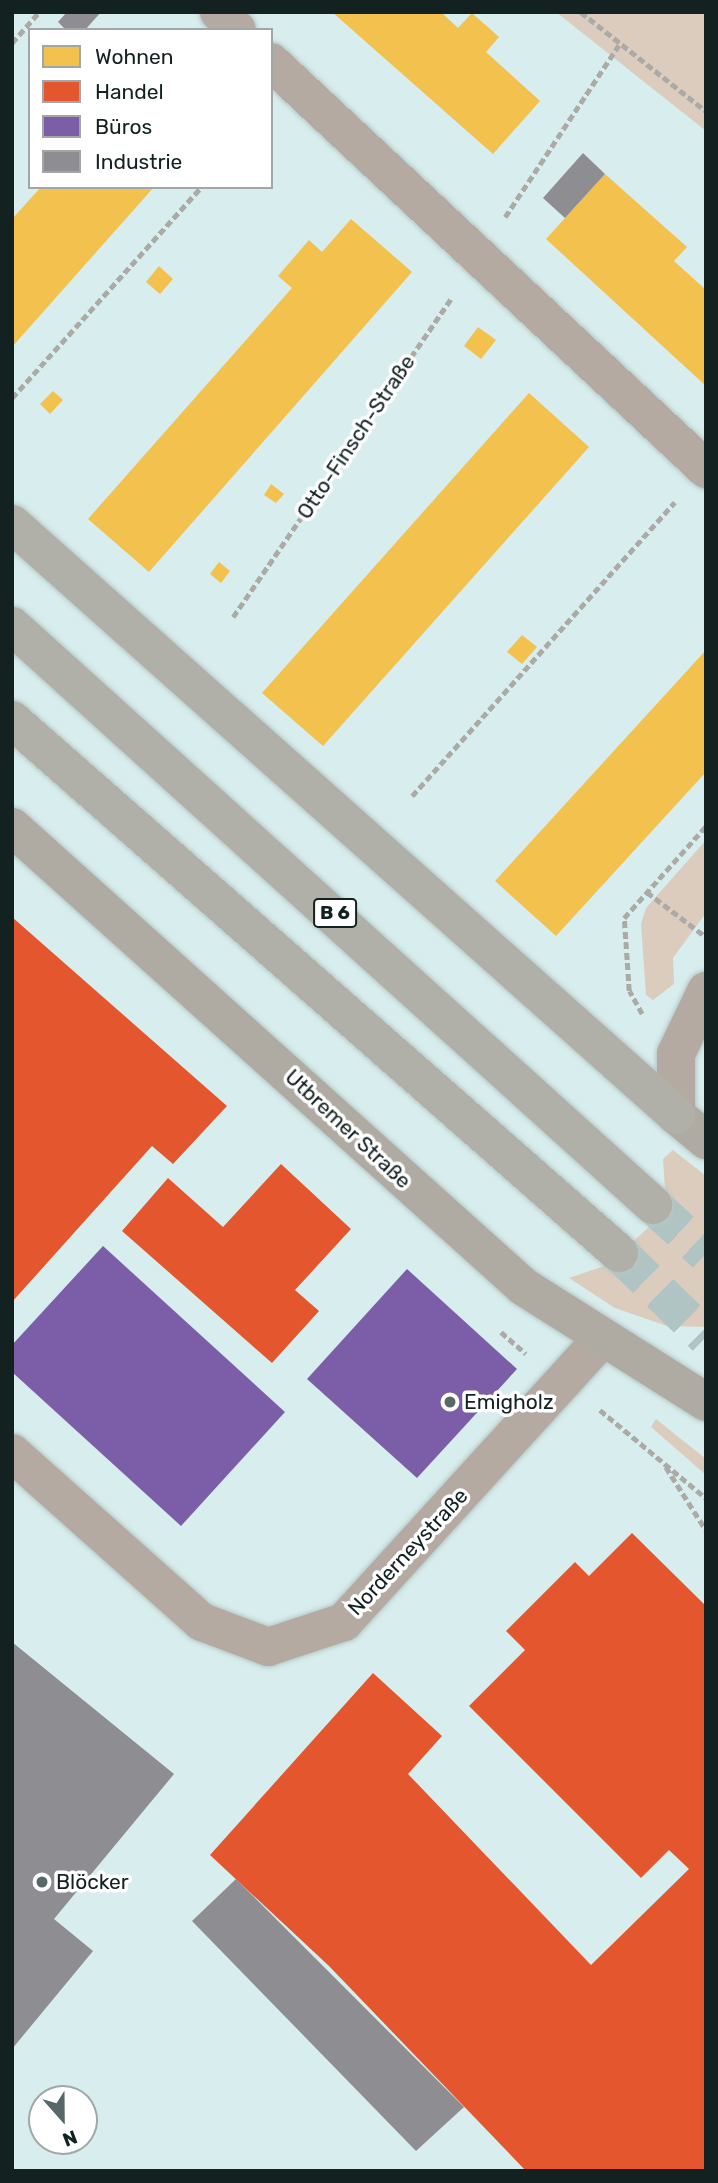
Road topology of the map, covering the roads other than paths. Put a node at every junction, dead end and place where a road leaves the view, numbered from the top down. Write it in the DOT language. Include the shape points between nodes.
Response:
graph roads {
  1 [pos="219,12"];
  2 [pos="235,28"];
  3 [pos="273,64"];
  4 [pos="706,469"];
  5 [pos="12,524"];
  6 [pos="12,626"];
  7 [pos="12,720"];
  8 [pos="12,827"];
  9 [pos="702,1008"];
  10 [pos="676,1115"];
  11 [pos="706,1140"];
  12 [pos="653,1205"];
  13 [pos="618,1253"];
  14 [pos="602,1338"];
  15 [pos="696,1385"];
  16 [pos="12,1453"];
  1 -- 2 [label="street"];
  3 -- 4 [label="street"];
  5 -- 10 [label="highway"];
  6 -- 12 [label="highway, B 6"];
  7 -- 13 [label="highway"];
  8 -- 14 [label="main road, Utbremer Straße" via="524,1287"];
  9 -- 10 [label="street" via="677,1054"];
  10 -- 11 [label="main road"];
  14 -- 15 [label="main road, Utbremer Straße"];
  14 -- 16 [label="street, Norderneystraße" via="344,1622 268,1647 202,1622"];
}
